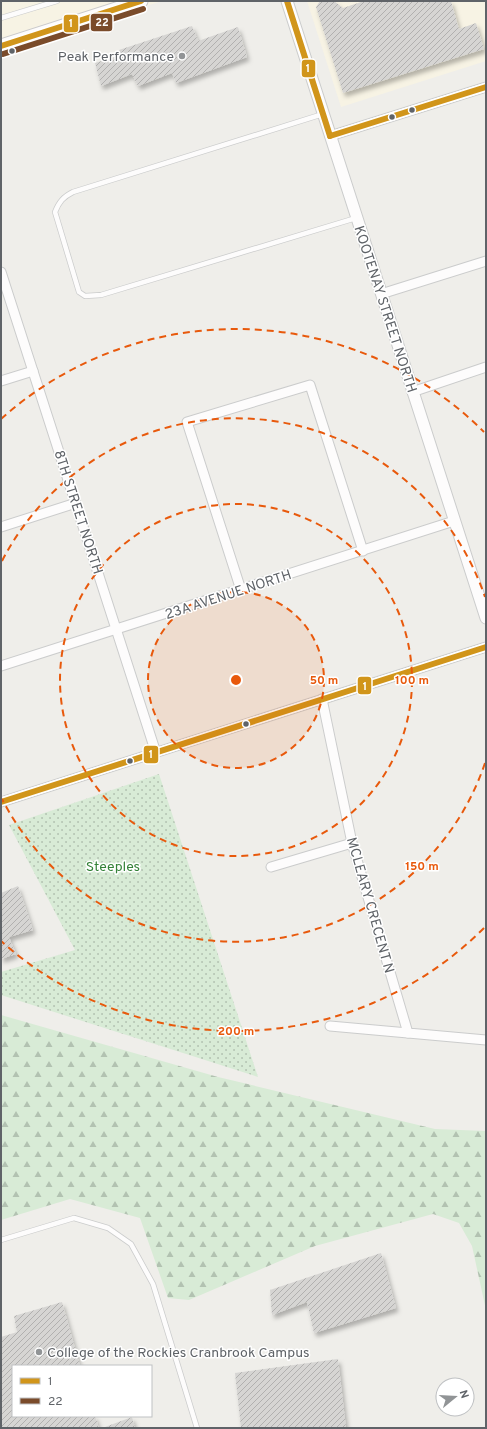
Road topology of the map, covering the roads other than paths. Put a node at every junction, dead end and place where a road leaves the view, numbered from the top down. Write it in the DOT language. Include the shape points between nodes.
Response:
graph roads {
  1 [pos="37,1"];
  2 [pos="57,1"];
  3 [pos="287,1"];
  4 [pos="136,2"];
  5 [pos="38,7"];
  6 [pos="1,18"];
  7 [pos="1,46"];
  8 [pos="486,87"];
  9 [pos="323,114"];
  10 [pos="330,136"];
  11 [pos="357,218"];
  12 [pos="486,261"];
  13 [pos="1,272"];
  14 [pos="381,294"];
  15 [pos="486,367"];
  16 [pos="33,371"];
  17 [pos="1,381"];
  18 [pos="412,392"];
  19 [pos="76,503"];
  20 [pos="454,521"];
  21 [pos="1,527"];
  22 [pos="363,551"];
  23 [pos="240,590"];
  24 [pos="486,618"];
  25 [pos="116,630"];
  26 [pos="486,647"];
  27 [pos="1,666"];
  28 [pos="322,699"];
  29 [pos="156,753"];
  30 [pos="1,802"];
  31 [pos="352,843"];
  32 [pos="271,867"];
  33 [pos="330,1026"];
  34 [pos="408,1033"];
  35 [pos="486,1040"];
  36 [pos="1,1240"];
  37 [pos="198,1428"];
  1 -- 5 [label="lane"];
  2 -- 5 [label="lane"];
  3 -- 9 [label="street, KOOTENAY STREET NORTH"];
  4 -- 7 [label="main road"];
  5 -- 6 [label="lane"];
  8 -- 10 [label="street"];
  9 -- 10 [label="street, KOOTENAY STREET NORTH"];
  9 -- 11 [label="lane" via="64,196 54,212 78,292 85,296 101,295"];
  10 -- 11 [label="street, KOOTENAY STREET NORTH"];
  11 -- 14 [label="street, KOOTENAY STREET NORTH"];
  12 -- 14 [label="street"];
  13 -- 16 [label="street, 8TH STREET NORTH"];
  14 -- 18 [label="street, KOOTENAY STREET NORTH"];
  15 -- 18 [label="street"];
  16 -- 17 [label="street"];
  16 -- 19 [label="street, 8TH STREET NORTH"];
  18 -- 20 [label="street, KOOTENAY STREET NORTH"];
  19 -- 21 [label="street"];
  19 -- 25 [label="street, 8TH STREET NORTH"];
  20 -- 22 [label="street, 23A AVENUE NORTH"];
  20 -- 24 [label="street, KOOTENAY STREET NORTH"];
  22 -- 23 [label="street, 23A AVENUE NORTH"];
  22 -- 23 [label="street" via="310,385 188,422"];
  23 -- 25 [label="street, 23A AVENUE NORTH"];
  25 -- 27 [label="street, 23A AVENUE NORTH"];
  25 -- 29 [label="street, 8TH STREET NORTH"];
  26 -- 28 [label="street"];
  28 -- 29 [label="street"];
  28 -- 31 [label="street, MCLEARY CRECENT N"];
  29 -- 30 [label="street"];
  31 -- 32 [label="street"];
  31 -- 34 [label="street, MCLEARY CRECENT N"];
  33 -- 34 [label="street"];
  34 -- 35 [label="street"];
  36 -- 37 [label="lane" via="74,1218 108,1228 131,1244 153,1284"];
}
